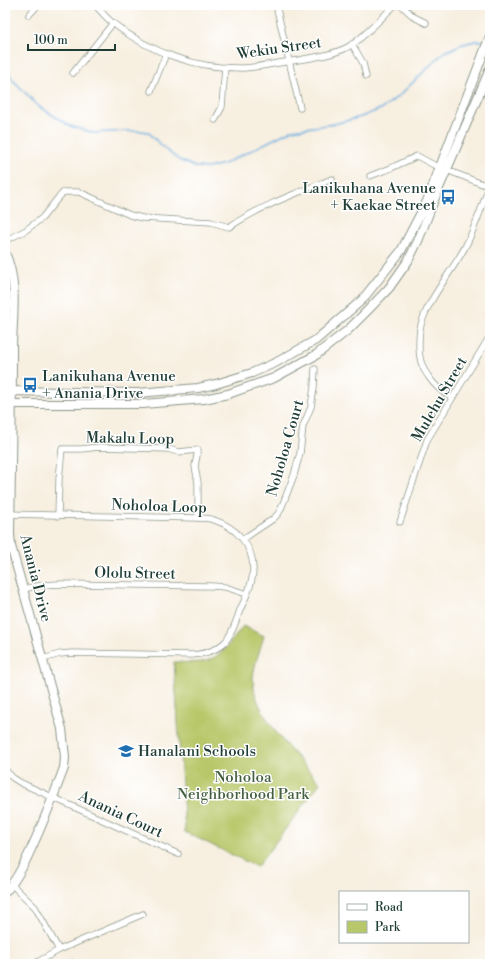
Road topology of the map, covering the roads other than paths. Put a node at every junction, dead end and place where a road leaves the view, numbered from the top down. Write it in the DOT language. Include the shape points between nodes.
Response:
graph roads {
  1 [pos="38,5"];
  2 [pos="95,5"];
  3 [pos="276,5"];
  4 [pos="395,5"];
  5 [pos="401,5"];
  6 [pos="29,15"];
  7 [pos="113,23"];
  8 [pos="426,23"];
  9 [pos="490,36"];
  10 [pos="352,44"];
  11 [pos="166,54"];
  12 [pos="289,61"];
  13 [pos="225,67"];
  14 [pos="490,69"];
  15 [pos="73,73"];
  16 [pos="366,76"];
  17 [pos="151,91"];
  18 [pos="300,108"];
  19 [pos="215,120"];
  20 [pos="444,169"];
  21 [pos="370,176"];
  22 [pos="332,179"];
  23 [pos="490,186"];
  24 [pos="5,241"];
  25 [pos="5,253"];
  26 [pos="490,336"];
  27 [pos="8,349"];
  28 [pos="315,369"];
  29 [pos="9,391"];
  30 [pos="452,398"];
  31 [pos="9,404"];
  32 [pos="8,514"];
  33 [pos="58,516"];
  34 [pos="198,518"];
  35 [pos="400,522"];
  36 [pos="242,539"];
  37 [pos="23,589"];
  38 [pos="247,594"];
  39 [pos="43,659"];
  40 [pos="5,770"];
  41 [pos="53,797"];
  42 [pos="178,854"];
  43 [pos="12,885"];
  44 [pos="5,892"];
  45 [pos="143,914"];
  46 [pos="59,950"];
  47 [pos="34,964"];
  1 -- 6 [label="street"];
  2 -- 7 [label="street, Wekiu Street"];
  3 -- 12 [label="street"];
  4 -- 10 [label="street, Wekiu Street"];
  5 -- 8 [label="street" via="414,17"];
  7 -- 11 [label="street, Wekiu Street" via="150,47"];
  7 -- 15 [label="street"];
  9 -- 20 [label="main road"];
  10 -- 12 [label="street, Wekiu Street" via="340,50"];
  10 -- 16 [label="street" via="363,63"];
  11 -- 13 [label="street, Wekiu Street" via="202,64"];
  11 -- 17 [label="street"];
  12 -- 13 [label="street, Wekiu Street" via="244,68"];
  12 -- 18 [label="street"];
  13 -- 19 [label="street" via="222,107"];
  14 -- 20 [label="main road"];
  20 -- 21 [label="street" via="417,156"];
  20 -- 23 [label="street"];
  20 -- 29 [label="main road" via="401,251 362,300 316,340 278,362 198,388 138,393"];
  20 -- 31 [label="main road" via="415,248 389,288 348,330 321,351 274,378 228,394 174,402"];
  22 -- 24 [label="street" via="288,196 230,227 211,222 142,218 79,192 64,192 42,218"];
  23 -- 30 [label="street" via="464,249 429,305 420,329 419,353 425,372 432,382"];
  25 -- 27 [label="main road, Anania Drive" via="12,276 14,303"];
  26 -- 30 [label="street, Mulehu Street"];
  27 -- 29 [label="main road, Anania Drive"];
  28 -- 36 [label="street, Noholoa Court" via="314,387 303,426 300,453 281,509 273,519"];
  29 -- 31 [label="main road, Anania Drive"];
  30 -- 35 [label="street, Mulehu Street" via="427,440"];
  31 -- 32 [label="main road, Anania Drive"];
  32 -- 33 [label="street, Noholoa Loop"];
  32 -- 37 [label="main road, Anania Drive" via="11,546"];
  33 -- 34 [label="street, Noholoa Loop"];
  33 -- 34 [label="street, Makalu Loop" via="62,448 99,447 168,449 178,452 198,450"];
  34 -- 36 [label="street, Noholoa Loop" via="213,519 224,524"];
  36 -- 38 [label="street, Noholoa Loop" via="249,548 252,559 252,575"];
  37 -- 38 [label="street, Ololu Street" via="59,584 212,586 226,587"];
  37 -- 39 [label="main road, Anania Drive"];
  38 -- 39 [label="street, Noholoa Loop" via="225,642 203,654 72,653"];
  39 -- 41 [label="main road, Anania Drive" via="65,745 64,768"];
  40 -- 41 [label="street, Anania Court" via="21,783"];
  41 -- 42 [label="street, Anania Court"];
  41 -- 43 [label="main road, Anania Drive" via="25,862"];
  43 -- 44 [label="main road, Anania Drive"];
  43 -- 46 [label="street" via="35,907"];
  45 -- 46 [label="street"];
  46 -- 47 [label="street"];
}
